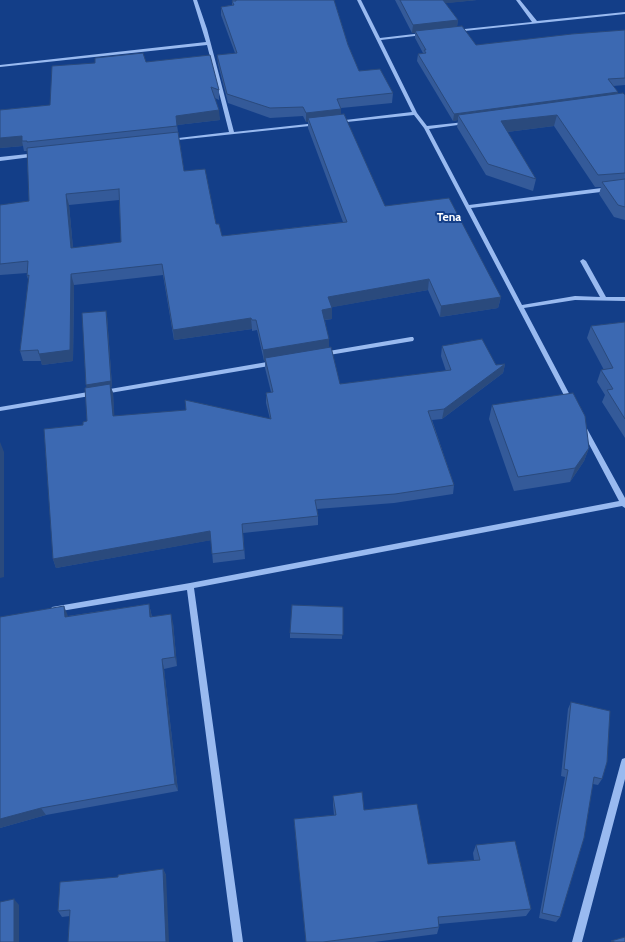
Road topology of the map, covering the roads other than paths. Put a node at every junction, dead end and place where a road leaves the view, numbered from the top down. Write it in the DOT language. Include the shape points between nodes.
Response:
graph roads {
  1 [pos="195,0"];
  2 [pos="359,0"];
  3 [pos="518,0"];
  4 [pos="625,13"];
  5 [pos="535,22"];
  6 [pos="449,31"];
  7 [pos="426,34"];
  8 [pos="379,39"];
  9 [pos="209,43"];
  10 [pos="0,66"];
  11 [pos="414,113"];
  12 [pos="472,122"];
  13 [pos="327,123"];
  14 [pos="320,124"];
  15 [pos="426,128"];
  16 [pos="232,133"];
  17 [pos="163,141"];
  18 [pos="46,154"];
  19 [pos="0,159"];
  20 [pos="625,187"];
  21 [pos="467,207"];
  22 [pos="582,261"];
  23 [pos="604,298"];
  24 [pos="625,298"];
  25 [pos="520,307"];
  26 [pos="411,339"];
  27 [pos="318,355"];
  28 [pos="279,362"];
  29 [pos="572,405"];
  30 [pos="0,409"];
  31 [pos="579,419"];
  32 [pos="625,504"];
  33 [pos="190,586"];
  34 [pos="46,610"];
  35 [pos="625,762"];
  36 [pos="238,942"];
  37 [pos="577,942"];
  1 -- 9 [label="street"];
  2 -- 8 [label="street"];
  3 -- 5 [label="street"];
  4 -- 5 [label="street"];
  5 -- 6 [label="street"];
  7 -- 8 [label="street"];
  8 -- 11 [label="street"];
  9 -- 10 [label="street"];
  9 -- 16 [label="street"];
  11 -- 13 [label="street"];
  11 -- 15 [label="street"];
  12 -- 15 [label="street"];
  14 -- 16 [label="street"];
  15 -- 21 [label="street"];
  16 -- 17 [label="street"];
  18 -- 19 [label="street"];
  20 -- 21 [label="street"];
  21 -- 25 [label="street"];
  22 -- 23 [label="street"];
  23 -- 24 [label="street"];
  23 -- 25 [label="street" via="576,298"];
  25 -- 29 [label="street"];
  26 -- 27 [label="street"];
  28 -- 30 [label="street"];
  31 -- 32 [label="street"];
  32 -- 33 [label="street"];
  33 -- 34 [label="street"];
  33 -- 36 [label="street"];
  35 -- 37 [label="street"];
}
